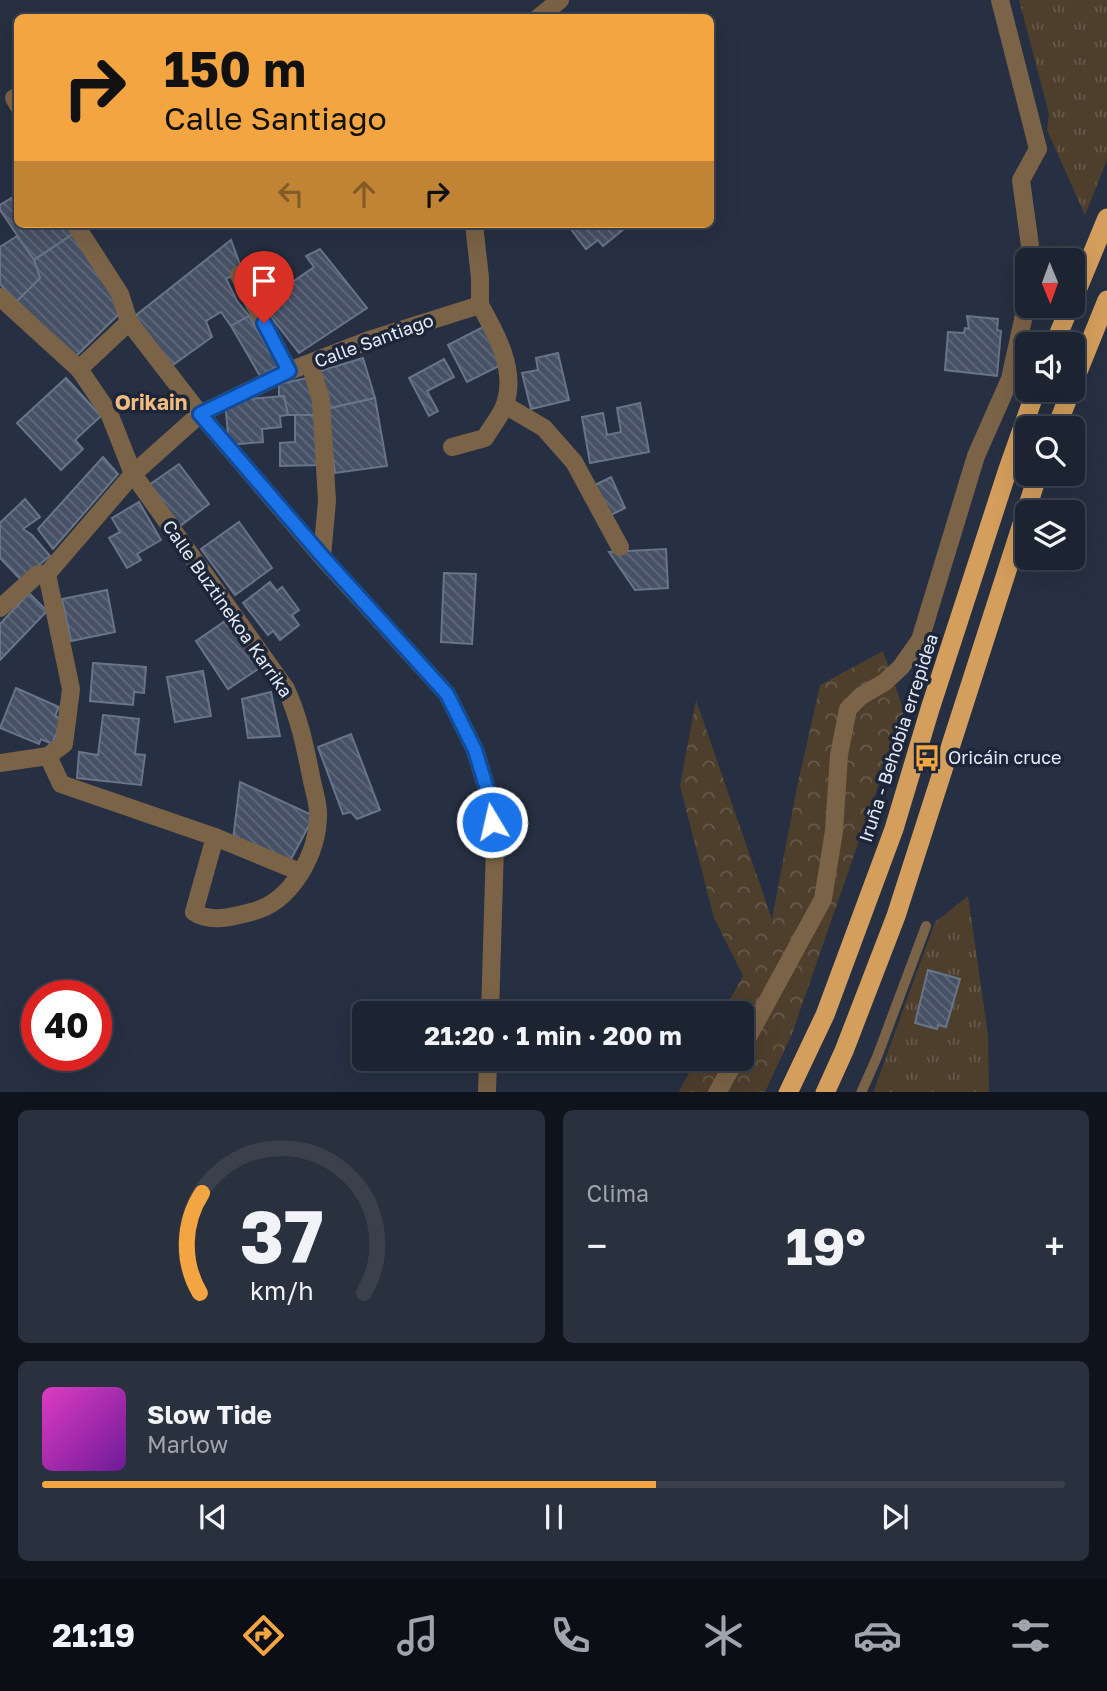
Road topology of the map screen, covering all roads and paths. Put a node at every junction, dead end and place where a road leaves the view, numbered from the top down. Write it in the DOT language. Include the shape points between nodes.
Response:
graph roads {
  1 [pos="560,0"];
  2 [pos="1000,0"];
  3 [pos="543,14"];
  4 [pos="1107,218"];
  5 [pos="78,228"];
  6 [pos="474,228"];
  7 [pos="1030,248"];
  8 [pos="1085,271"];
  9 [pos="239,275"];
  10 [pos="0,298"];
  11 [pos="1107,300"];
  12 [pos="480,304"];
  13 [pos="1023,318"];
  14 [pos="129,322"];
  15 [pos="1085,354"];
  16 [pos="310,363"];
  17 [pos="79,369"];
  18 [pos="289,371"];
  19 [pos="1032,402"];
  20 [pos="505,405"];
  21 [pos="200,414"];
  22 [pos="452,447"];
  23 [pos="133,474"];
  24 [pos="1034,486"];
  25 [pos="620,547"];
  26 [pos="322,556"];
  27 [pos="47,574"];
  28 [pos="0,608"];
  29 [pos="48,756"];
  30 [pos="0,763"];
  31 [pos="215,836"];
  32 [pos="300,872"];
  33 [pos="926,926"];
  34 [pos="489,1001"];
  35 [pos="754,1026"];
  36 [pos="488,1071"];
  37 [pos="729,1071"];
  38 [pos="487,1092"];
  39 [pos="718,1092"];
  40 [pos="788,1092"];
  41 [pos="825,1092"];
  42 [pos="861,1092"];
  1 -- 3 [label="street"];
  2 -- 7 [label="street" via="1038,149 1021,180"];
  4 -- 8 [label="highway"];
  5 -- 14 [label="street" via="120,293"];
  6 -- 12 [label="street"];
  9 -- 18 [label="street"];
  10 -- 17 [label="street"];
  11 -- 15 [label="highway"];
  12 -- 16 [label="street, Calle Santiago"];
  12 -- 20 [label="street" via="497,334 509,381"];
  13 -- 35 [label="street" via="1010,380 976,456 919,640 901,667 848,709 822,899"];
  14 -- 17 [label="street"];
  14 -- 21 [label="street"];
  16 -- 18 [label="street, Calle Santiago"];
  16 -- 26 [label="street" via="321,400 327,501"];
  17 -- 23 [label="street" via="109,413"];
  18 -- 21 [label="street, Calle Santiago"];
  19 -- 40 [label="highway, Iruña - Behobia errepidea" via="894,829 825,1015"];
  20 -- 22 [label="street" via="485,438"];
  20 -- 25 [label="street" via="544,428 574,462"];
  21 -- 23 [label="street, Calle Santiago"];
  21 -- 26 [label="street"];
  23 -- 27 [label="street, Calle Santiago"];
  23 -- 32 [label="street, Calle Buztinekoa Karrika" via="286,689 295,709 318,811 316,835"];
  24 -- 41 [label="highway" via="896,916"];
  26 -- 34 [label="street" via="447,694 475,750 490,799 495,846"];
  27 -- 28 [label="street, Calle Santiago" via="38,574"];
  27 -- 29 [label="street" via="71,689 64,744"];
  29 -- 30 [label="street"];
  29 -- 31 [label="street" via="61,784"];
  31 -- 32 [label="street"];
  31 -- 32 [label="street, Calle Buztinekoa Karrika" via="194,912 204,919 265,909 285,893"];
  33 -- 42 [label="lane"];
  36 -- 38 [label="street"];
  37 -- 39 [label="street"];
}
